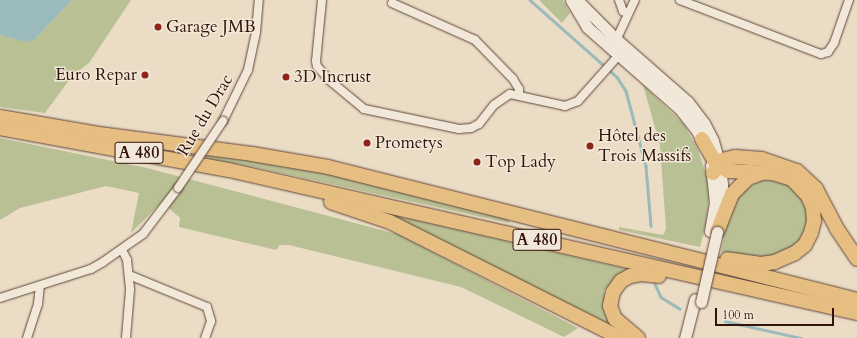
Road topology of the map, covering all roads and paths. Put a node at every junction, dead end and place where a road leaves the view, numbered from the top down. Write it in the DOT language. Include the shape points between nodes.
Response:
graph roads {
  1 [pos="259,0"];
  2 [pos="322,0"];
  3 [pos="570,0"];
  4 [pos="576,0"];
  5 [pos="619,0"];
  6 [pos="635,0"];
  7 [pos="680,0"];
  8 [pos="849,0"];
  9 [pos="392,3"];
  10 [pos="628,13"];
  11 [pos="617,40"];
  12 [pos="634,55"];
  13 [pos="616,60"];
  14 [pos="519,96"];
  15 [pos="0,117"];
  16 [pos="10,126"];
  17 [pos="702,139"];
  18 [pos="716,147"];
  19 [pos="735,157"];
  20 [pos="716,169"];
  21 [pos="768,172"];
  22 [pos="266,179"];
  23 [pos="476,203"];
  24 [pos="714,231"];
  25 [pos="122,250"];
  26 [pos="857,259"];
  27 [pos="129,275"];
  28 [pos="40,286"];
  29 [pos="0,298"];
  30 [pos="857,300"];
  31 [pos="698,301"];
  32 [pos="807,302"];
  33 [pos="857,313"];
  34 [pos="27,338"];
  35 [pos="126,338"];
  36 [pos="205,338"];
  37 [pos="622,338"];
  38 [pos="638,338"];
  39 [pos="685,338"];
  40 [pos="692,338"];
  1 -- 25 [label="street, Rue du Drac, bridge" via="256,32 248,70 223,121 143,234"];
  2 -- 14 [label="street" via="317,66 361,107 468,129 479,124 505,96"];
  3 -- 13 [label="main road" via="587,27"];
  4 -- 11 [label="main road"];
  5 -- 10 [label="street" via="623,11"];
  6 -- 10 [label="street"];
  7 -- 8 [label="street" via="821,54 828,52 834,44"];
  9 -- 14 [label="street" via="475,40 513,79 519,89"];
  10 -- 11 [label="street"];
  11 -- 12 [label="main road"];
  11 -- 13 [label="street"];
  12 -- 13 [label="main road"];
  12 -- 18 [label="main road" via="688,102 704,123"];
  13 -- 14 [label="street" via="578,101 565,106"];
  13 -- 17 [label="main road" via="680,109"];
  15 -- 16 [label="highway, A 480"];
  16 -- 22 [label="highway, A 480"];
  16 -- 23 [label="highway, A 480" via="298,161"];
  17 -- 20 [label="highway"];
  18 -- 19 [label="highway"];
  18 -- 20 [label="main road"];
  19 -- 20 [label="highway" via="722,160"];
  19 -- 26 [label="highway" via="774,161 804,176 816,189 837,229"];
  20 -- 21 [label="highway" via="732,172"];
  20 -- 24 [label="main road" via="722,185"];
  21 -- 23 [label="highway" via="787,176 799,184 808,196 814,216 811,233 805,245 789,257 770,263 730,260"];
  21 -- 24 [label="highway" via="748,178 738,187"];
  22 -- 32 [label="highway, A 480"];
  22 -- 37 [label="highway" via="276,188 352,208 390,222"];
  23 -- 30 [label="highway, A 480"];
  24 -- 31 [label="main road, bridge"];
  25 -- 27 [label="street" via="127,260"];
  25 -- 28 [label="street, Rue du Drac" via="91,269"];
  27 -- 35 [label="street" via="130,311"];
  27 -- 36 [label="street" via="207,307 212,321"];
  28 -- 29 [label="street, Rue du Drac"];
  28 -- 34 [label="street" via="38,304"];
  31 -- 39 [label="main road"];
  31 -- 40 [label="main road"];
  32 -- 33 [label="highway, A 480"];
  32 -- 38 [label="highway" via="673,278 635,275 621,281 615,288 610,306 619,324"];
}
